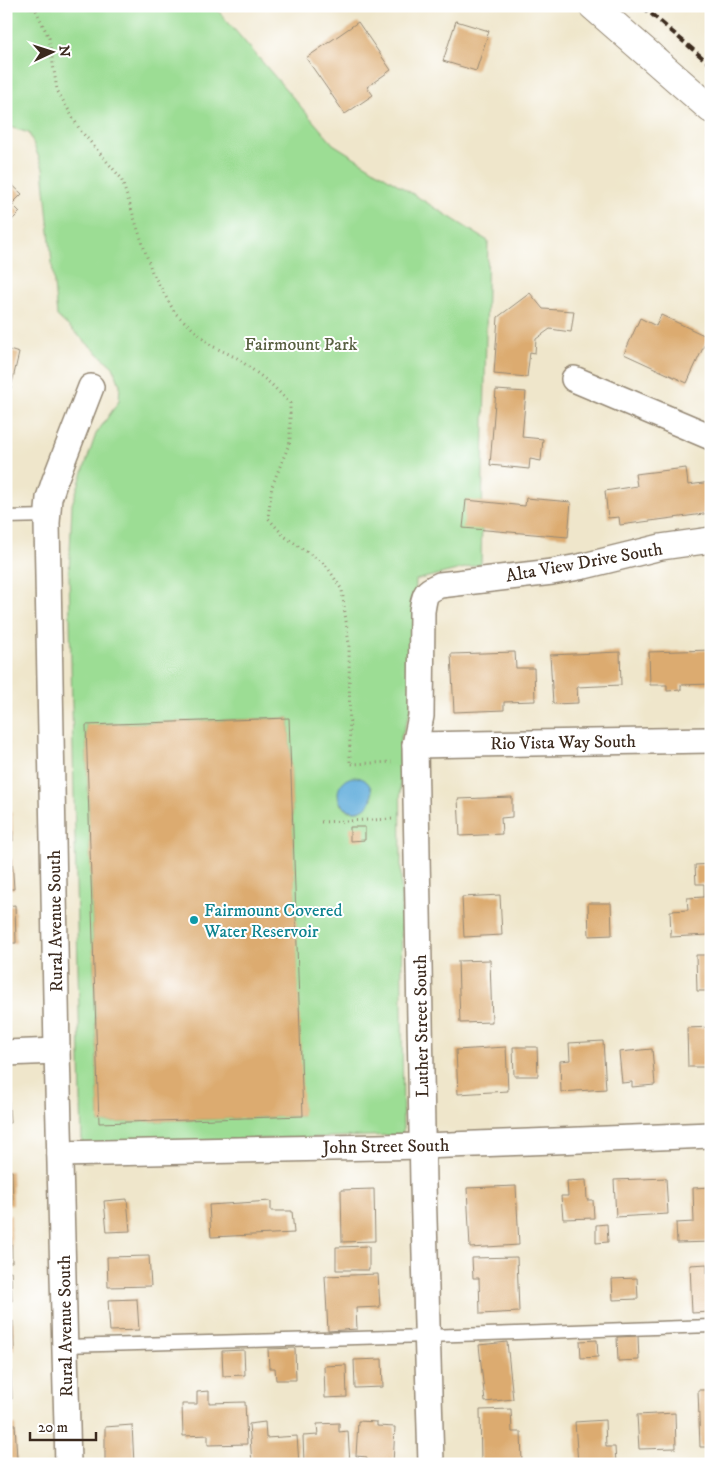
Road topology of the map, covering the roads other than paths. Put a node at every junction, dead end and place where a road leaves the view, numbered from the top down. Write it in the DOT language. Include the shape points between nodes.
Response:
graph roads {
  1 [pos="593,6"];
  2 [pos="711,109"];
  3 [pos="574,379"];
  4 [pos="91,387"];
  5 [pos="711,437"];
  6 [pos="48,516"];
  7 [pos="6,517"];
  8 [pos="711,540"];
  9 [pos="428,590"];
  10 [pos="711,740"];
  11 [pos="404,760"];
  12 [pos="57,1051"];
  13 [pos="6,1053"];
  14 [pos="711,1135"];
  15 [pos="423,1146"];
  16 [pos="60,1154"];
  17 [pos="711,1326"];
  18 [pos="428,1336"];
  19 [pos="65,1346"];
  20 [pos="68,1464"];
  21 [pos="431,1464"];
  1 -- 2 [label="main road"];
  3 -- 5 [label="street"];
  4 -- 6 [label="street, Rural Avenue South" via="49,498"];
  6 -- 7 [label="lane"];
  6 -- 12 [label="street, Rural Avenue South"];
  8 -- 9 [label="street, Alta View Drive South" via="661,547 552,572 440,585"];
  9 -- 11 [label="street, Luther Street South" via="422,611 421,716"];
  10 -- 11 [label="street, Rio Vista Way South"];
  11 -- 15 [label="street, Luther Street South"];
  12 -- 13 [label="street"];
  12 -- 16 [label="street, Rural Avenue South"];
  14 -- 15 [label="street, John Street South"];
  15 -- 16 [label="street, John Street South"];
  15 -- 18 [label="street, Luther Street South"];
  16 -- 19 [label="street, Rural Avenue South"];
  17 -- 18 [label="lane"];
  18 -- 19 [label="lane"];
  18 -- 21 [label="street, Luther Street South"];
  19 -- 20 [label="street, Rural Avenue South"];
}
